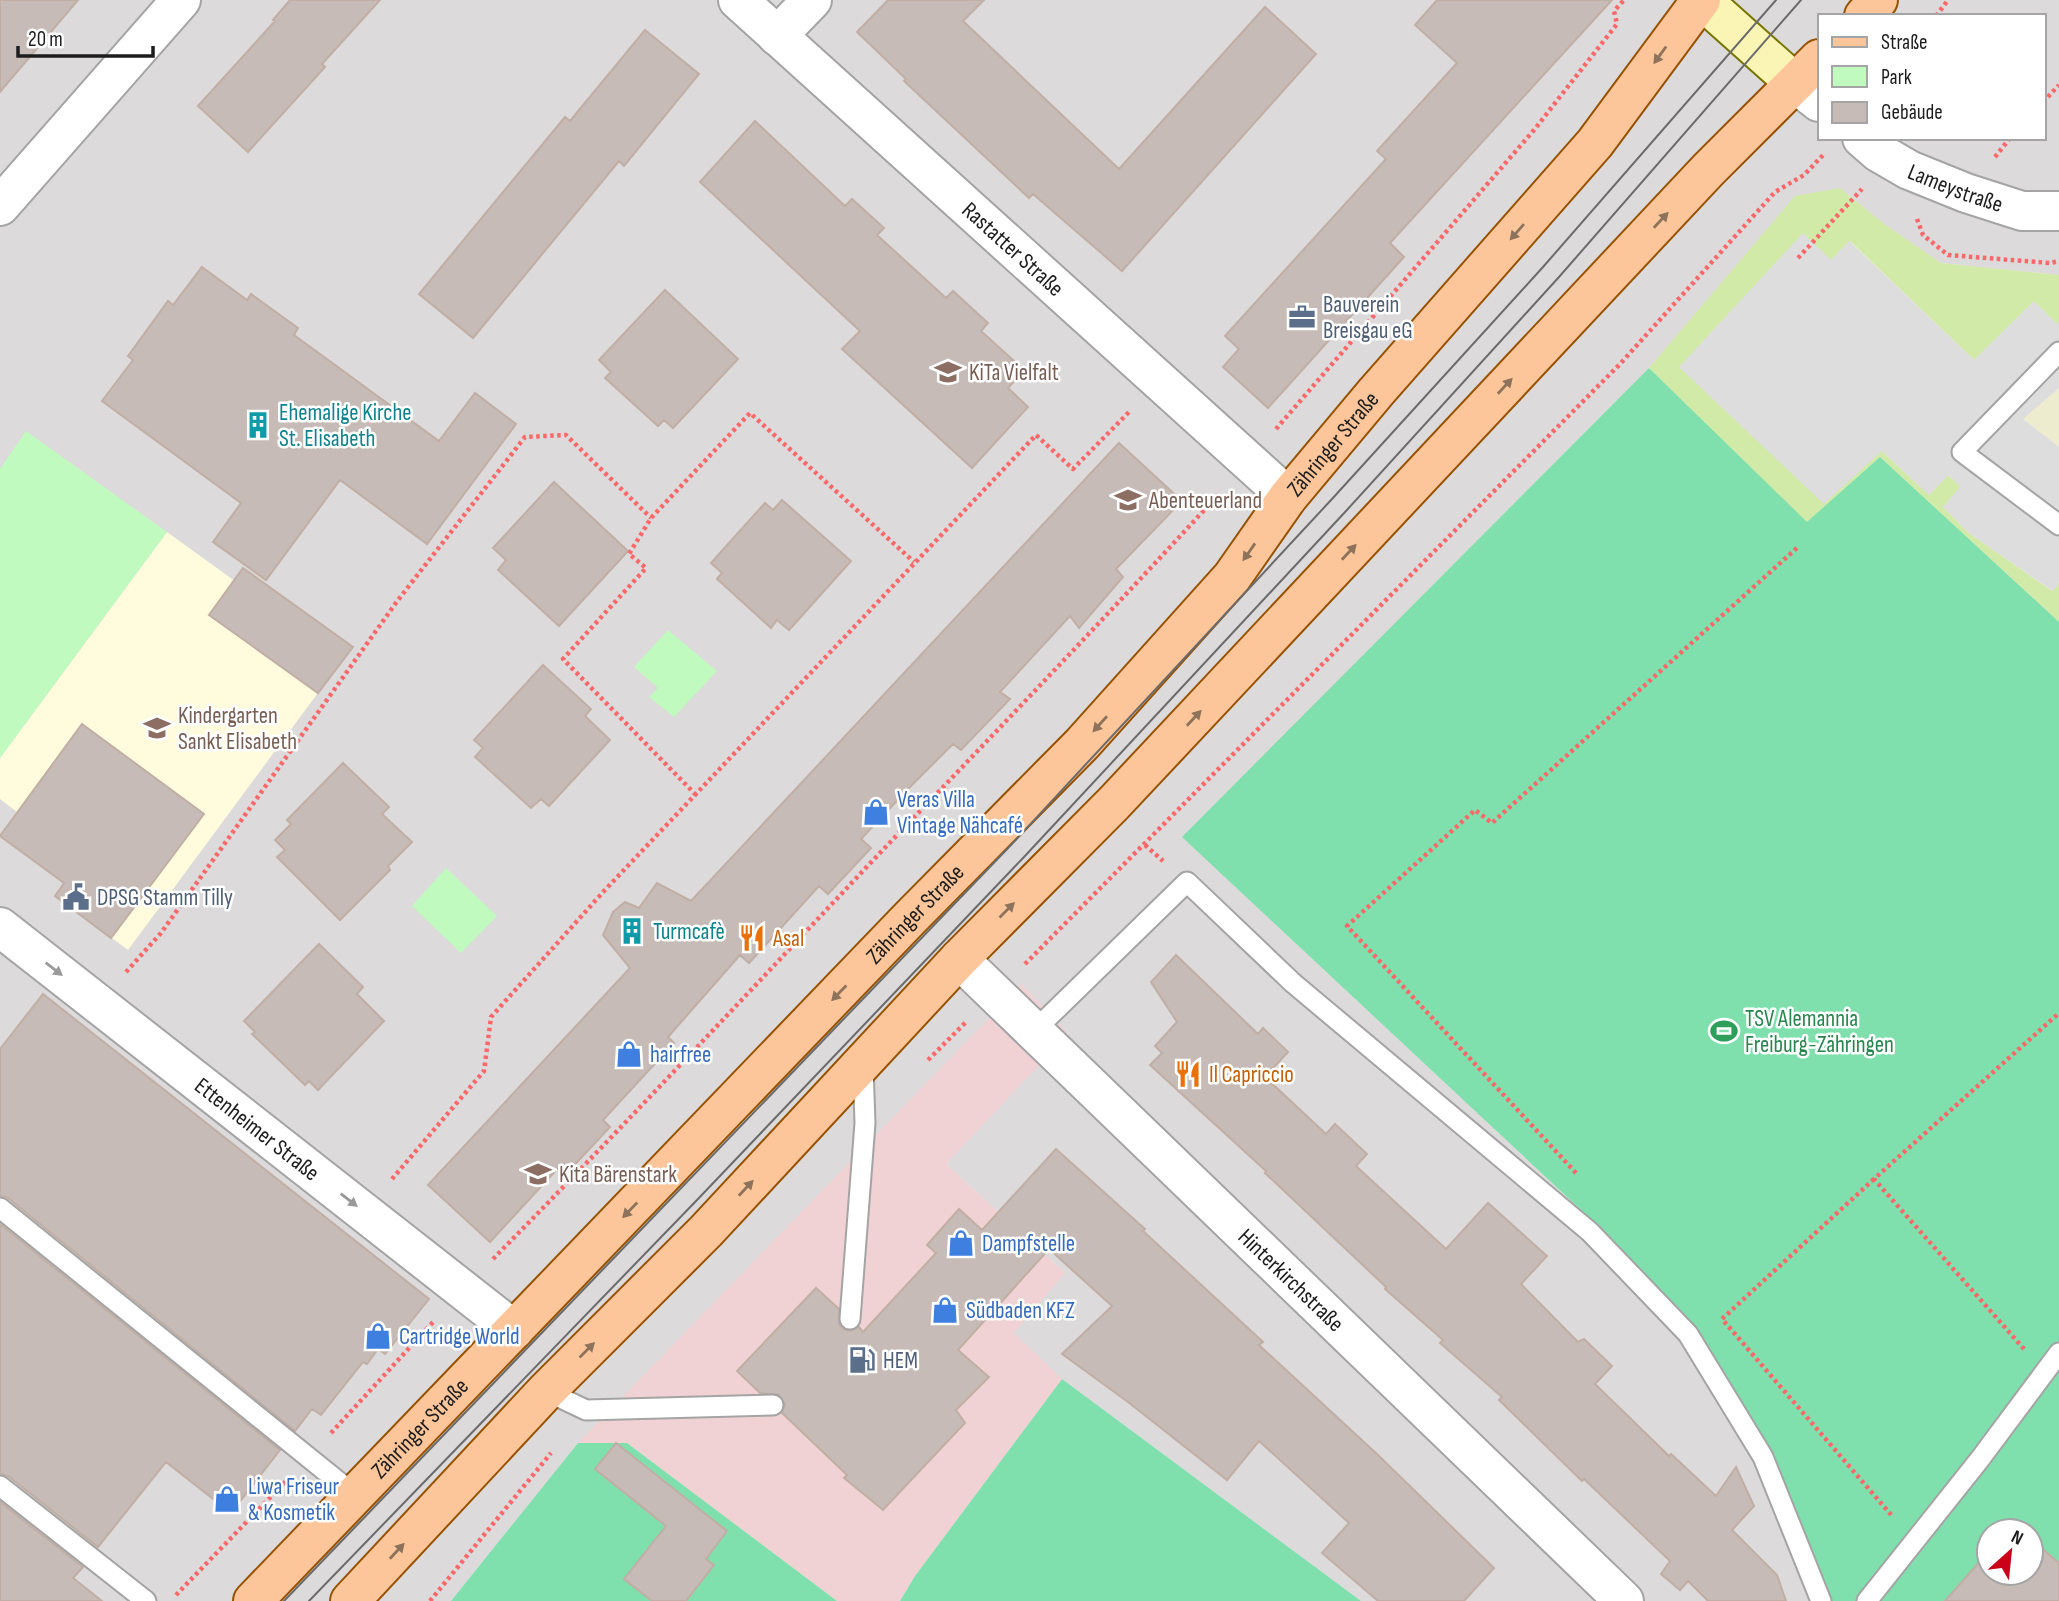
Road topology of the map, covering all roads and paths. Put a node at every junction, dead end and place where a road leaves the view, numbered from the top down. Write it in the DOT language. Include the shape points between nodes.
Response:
graph roads {
  1 [pos="181,0"];
  2 [pos="738,0"];
  3 [pos="812,0"];
  4 [pos="1625,0"];
  5 [pos="1701,0"];
  6 [pos="1878,0"];
  7 [pos="1866,14"];
  8 [pos="777,36"];
  9 [pos="1811,81"];
  10 [pos="2059,85"];
  11 [pos="2045,100"];
  12 [pos="1861,148"];
  13 [pos="0,206"];
  14 [pos="2059,211"];
  15 [pos="1798,258"];
  16 [pos="2059,352"];
  17 [pos="1160,381"];
  18 [pos="1249,461"];
  19 [pos="1289,497"];
  20 [pos="651,518"];
  21 [pos="2059,525"];
  22 [pos="1798,547"];
  23 [pos="914,562"];
  24 [pos="696,795"];
  25 [pos="1145,845"];
  26 [pos="0,927"];
  27 [pos="959,959"];
  28 [pos="97,1003"];
  29 [pos="2059,1013"];
  30 [pos="1034,1031"];
  31 [pos="863,1060"];
  32 [pos="1874,1179"];
  33 [pos="1584,1182"];
  34 [pos="0,1208"];
  35 [pos="364,1212"];
  36 [pos="463,1290"];
  37 [pos="1711,1311"];
  38 [pos="1722,1319"];
  39 [pos="850,1320"];
  40 [pos="514,1330"];
  41 [pos="2059,1353"];
  42 [pos="2044,1372"];
  43 [pos="546,1391"];
  44 [pos="773,1405"];
  45 [pos="309,1457"];
  46 [pos="0,1486"];
  47 [pos="355,1495"];
  48 [pos="1914,1541"];
  49 [pos="146,1601"];
  50 [pos="171,1601"];
  51 [pos="253,1601"];
  52 [pos="350,1601"];
  53 [pos="1624,1601"];
  54 [pos="1821,1601"];
  55 [pos="1867,1601"];
  1 -- 13 [label="street"];
  2 -- 8 [label="street, Rastatter Straße"];
  3 -- 8 [label="street"];
  4 -- 18 [label="path" via="1614,11 1617,24 1534,130"];
  5 -- 9 [label="street"];
  5 -- 19 [label="main road, Zähringer Straße, one-way" via="1595,143"];
  6 -- 7 [label="main road"];
  8 -- 17 [label="street, Rastatter Straße"];
  27 -- 9 [label="main road, one-way" via="1114,803 1689,190"];
  10 -- 11 [label="path"];
  12 -- 14 [label="street, Lameystraße" via="1966,193 2022,211"];
  12 -- 15 [label="path"];
  12 -- 25 [label="path" via="1775,192 1620,364"];
  16 -- 21 [label="lane" via="1962,452"];
  17 -- 18 [label="street, Rastatter Straße"];
  17 -- 23 [label="path" via="1073,469 1036,435"];
  18 -- 19 [label="street, Rastatter Straße"];
  18 -- 36 [label="path" via="1098,627"];
  19 -- 40 [label="main road, Zähringer Straße, one-way" via="1232,577 1082,744"];
  20 -- 23 [label="path" via="750,413"];
  20 -- 24 [label="path" via="629,554 646,568 563,659"];
  20 -- 28 [label="path" via="566,435 525,437 398,600 161,933"];
  22 -- 33 [label="path" via="1492,823 1475,810 1347,926"];
  23 -- 24 [label="path"];
  24 -- 35 [label="path" via="491,1017 484,1071"];
  26 -- 28 [label="street, Ettenheimer Straße, one-way"];
  27 -- 30 [label="street, Hinterkirchstraße"];
  27 -- 31 [label="main road"];
  28 -- 35 [label="street, Ettenheimer Straße, one-way"];
  29 -- 32 [label="path"];
  30 -- 53 [label="street, Hinterkirchstraße"];
  30 -- 54 [label="lane" via="1186,882 1293,983 1590,1232 1688,1334 1763,1457"];
  31 -- 39 [label="lane" via="865,1123"];
  43 -- 31 [label="main road, one-way" via="706,1231"];
  32 -- 38 [label="path"];
  32 -- 42 [label="path"];
  34 -- 45 [label="lane"];
  35 -- 36 [label="street, Ettenheimer Straße"];
  36 -- 40 [label="street, Ettenheimer Straße"];
  36 -- 45 [label="path"];
  37 -- 38 [label="path"];
  38 -- 48 [label="path"];
  40 -- 47 [label="main road, Zähringer Straße"];
  41 -- 42 [label="lane"];
  42 -- 48 [label="lane"];
  43 -- 44 [label="lane" via="586,1410"];
  52 -- 43 [label="main road, one-way"];
  45 -- 47 [label="lane"];
  45 -- 50 [label="path"];
  46 -- 49 [label="lane"];
  47 -- 51 [label="main road, Zähringer Straße"];
  48 -- 55 [label="lane"];
}
